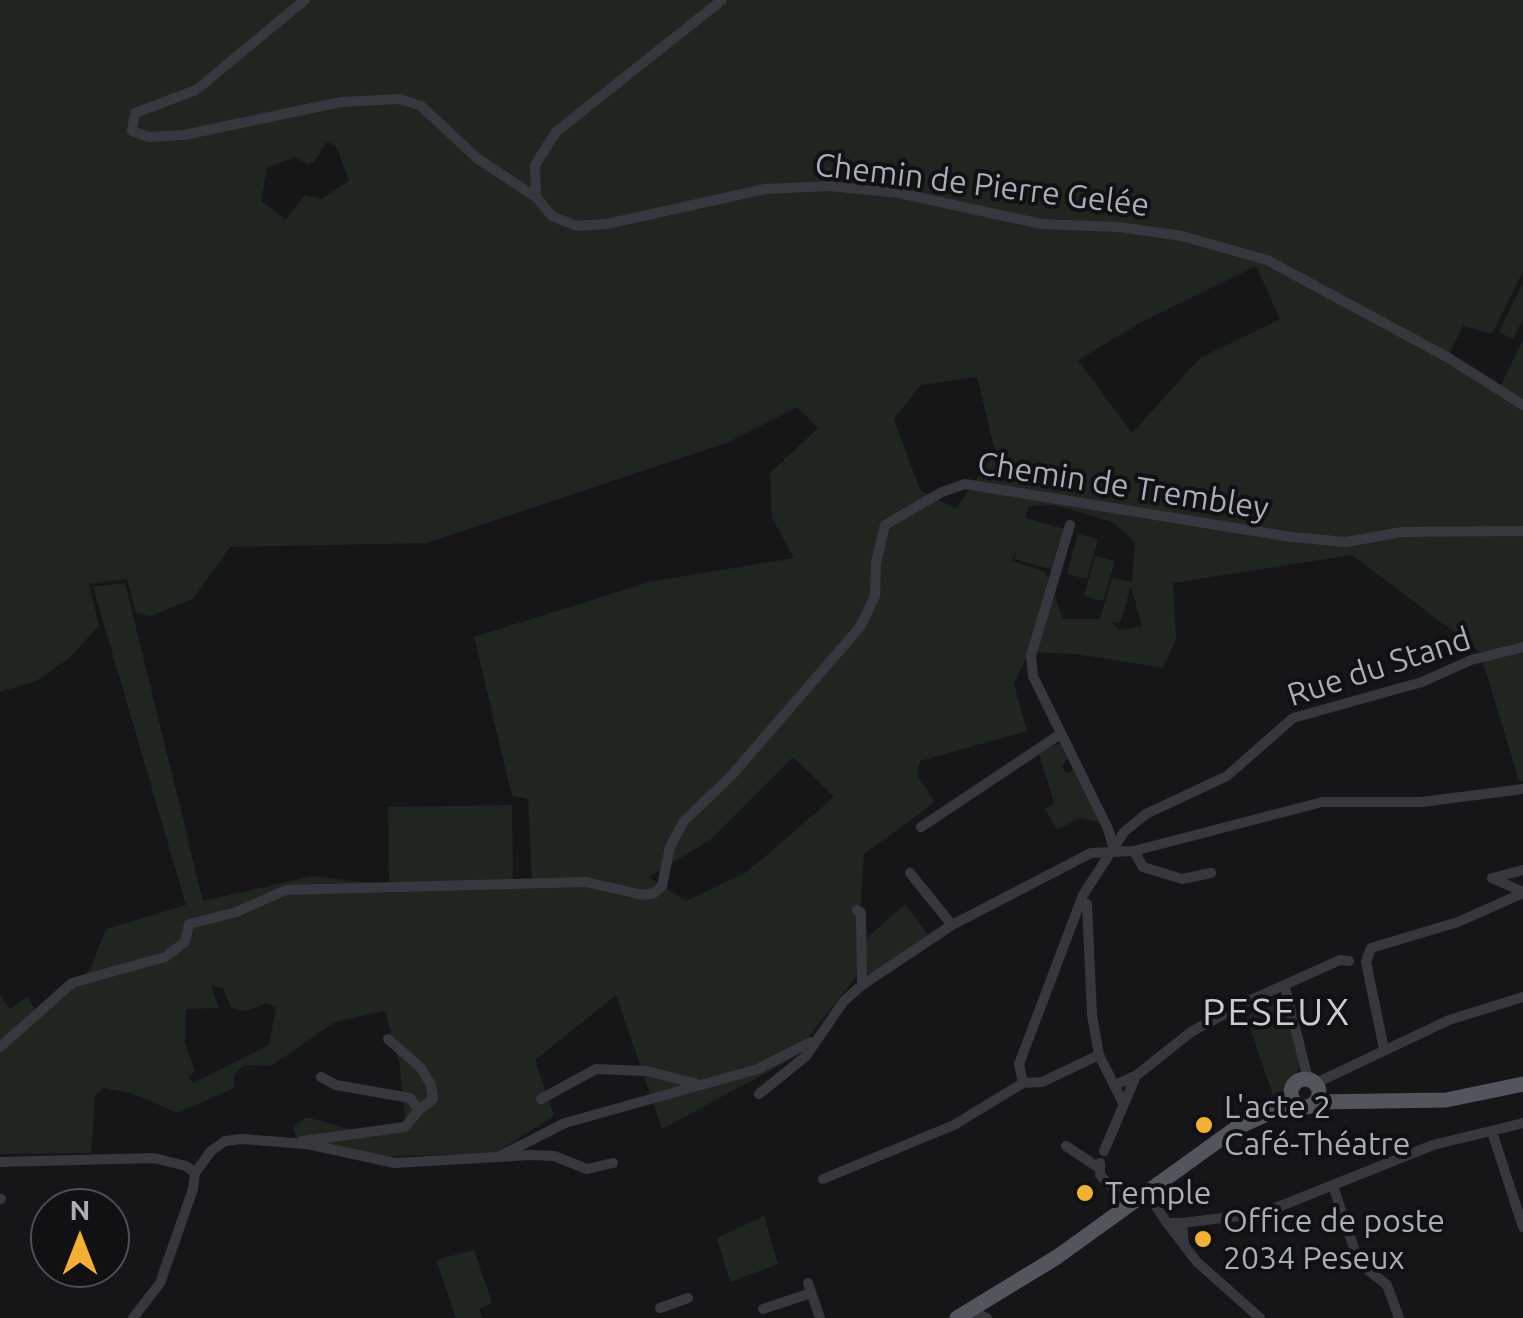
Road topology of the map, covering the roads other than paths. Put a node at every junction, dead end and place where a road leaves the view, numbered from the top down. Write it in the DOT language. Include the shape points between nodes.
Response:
graph roads {
  1 [pos="305,0"];
  2 [pos="722,0"];
  3 [pos="536,197"];
  4 [pos="1523,405"];
  5 [pos="1070,525"];
  6 [pos="1523,531"];
  7 [pos="1523,647"];
  8 [pos="1059,735"];
  9 [pos="1523,789"];
  10 [pos="921,827"];
  11 [pos="1114,849"];
  12 [pos="1134,852"];
  13 [pos="1523,870"];
  14 [pos="910,873"];
  15 [pos="1211,873"];
  16 [pos="1523,892"];
  17 [pos="1087,904"];
  18 [pos="856,910"];
  19 [pos="952,925"];
  20 [pos="1349,961"];
  21 [pos="862,985"];
  22 [pos="1285,987"];
  23 [pos="1523,997"];
  24 [pos="821,1034"];
  25 [pos="388,1040"];
  26 [pos="0,1046"];
  27 [pos="1384,1050"];
  28 [pos="1099,1055"];
  29 [pos="1137,1075"];
  30 [pos="321,1077"];
  31 [pos="1312,1081"];
  32 [pos="1023,1083"];
  33 [pos="1523,1084"];
  34 [pos="702,1085"];
  35 [pos="1115,1085"];
  36 [pos="759,1094"];
  37 [pos="542,1099"];
  38 [pos="1122,1102"];
  39 [pos="1294,1102"];
  40 [pos="1317,1102"];
  41 [pos="419,1110"];
  42 [pos="1523,1123"];
  43 [pos="1492,1132"];
  44 [pos="288,1142"];
  45 [pos="1066,1146"];
  46 [pos="1104,1151"];
  47 [pos="495,1159"];
  48 [pos="0,1162"];
  49 [pos="613,1163"];
  50 [pos="194,1173"];
  51 [pos="822,1179"];
  52 [pos="1333,1186"];
  53 [pos="1146,1191"];
  54 [pos="1128,1204"];
  55 [pos="1182,1223"];
  56 [pos="1167,1224"];
  57 [pos="1523,1227"];
  58 [pos="1184,1244"];
  59 [pos="688,1298"];
  60 [pos="1247,1306"];
  61 [pos="763,1309"];
  62 [pos="133,1318"];
  63 [pos="670,1318"];
  64 [pos="820,1318"];
  65 [pos="958,1318"];
  66 [pos="986,1318"];
  67 [pos="1238,1318"];
  68 [pos="1260,1318"];
  69 [pos="1399,1318"];
  1 -- 3 [label="street, Chemin de Pierre Gelée" via="196,90 135,113 132,130 149,137 184,135 341,102 400,98 421,106 478,160"];
  2 -- 3 [label="street" via="556,132 534,165"];
  3 -- 4 [label="street, Chemin de Pierre Gelée" via="552,216 584,226 765,189 877,190 1042,224 1119,227 1217,244 1267,260"];
  5 -- 8 [label="street" via="1031,656"];
  6 -- 26 [label="street, Chemin de Trembley" via="1402,532 1346,542 965,484 884,525 875,596 860,627 731,776 684,820 662,886 643,895 586,882 286,890 190,924 184,942 165,957 72,982"];
  7 -- 11 [label="street, Rue du Stand" via="1293,718 1227,776 1146,814"];
  8 -- 10 [label="street"];
  8 -- 11 [label="street"];
  9 -- 12 [label="street" via="1422,802 1322,802"];
  11 -- 12 [label="street"];
  11 -- 19 [label="street" via="1091,853"];
  11 -- 32 [label="street" via="1077,912 1019,1064"];
  12 -- 15 [label="street" via="1143,868 1182,879"];
  13 -- 16 [label="street" via="1492,878"];
  14 -- 19 [label="street"];
  16 -- 27 [label="street" via="1458,922 1372,948 1366,962"];
  17 -- 28 [label="street"];
  18 -- 21 [label="street"];
  19 -- 21 [label="street"];
  20 -- 22 [label="street"];
  21 -- 24 [label="street"];
  22 -- 29 [label="street" via="1191,1032"];
  22 -- 31 [label="street"];
  23 -- 27 [label="street"];
  24 -- 34 [label="street" via="790,1056"];
  24 -- 36 [label="street" via="806,1056"];
  25 -- 41 [label="street" via="432,1085 432,1100"];
  27 -- 31 [label="street"];
  28 -- 32 [label="street" via="1042,1082"];
  28 -- 35 [label="street"];
  29 -- 35 [label="street"];
  29 -- 38 [label="street"];
  30 -- 41 [label="street" via="410,1098"];
  31 -- 39 [label="main road" via="1294,1084"];
  31 -- 40 [label="main road"];
  32 -- 51 [label="street" via="954,1126"];
  33 -- 40 [label="main road" via="1446,1100"];
  34 -- 37 [label="street" via="647,1070 596,1069"];
  34 -- 47 [label="street" via="565,1122"];
  35 -- 38 [label="street"];
  38 -- 46 [label="street"];
  39 -- 40 [label="main road" via="1306,1108"];
  39 -- 53 [label="main road" via="1236,1128"];
  41 -- 44 [label="street" via="406,1126"];
  42 -- 43 [label="street"];
  43 -- 52 [label="street" via="1433,1145"];
  43 -- 57 [label="street"];
  44 -- 47 [label="street" via="396,1163"];
  44 -- 50 [label="street" via="225,1142"];
  45 -- 54 [label="street" via="1100,1166"];
  47 -- 49 [label="street" via="554,1156 586,1169"];
  48 -- 50 [label="street" via="143,1158"];
  50 -- 62 [label="street" via="160,1283"];
  52 -- 55 [label="street" via="1241,1218"];
  52 -- 69 [label="street" via="1359,1262 1387,1284"];
  53 -- 54 [label="main road"];
  53 -- 56 [label="street"];
  54 -- 65 [label="main road"];
  55 -- 56 [label="street"];
  55 -- 58 [label="street"];
  56 -- 58 [label="street"];
  58 -- 60 [label="street"];
  59 -- 63 [label="street" via="663,1306"];
  60 -- 67 [label="street"];
  60 -- 68 [label="street"];
  61 -- 64 [label="street" via="809,1288"];
  65 -- 66 [label="street"];
}
